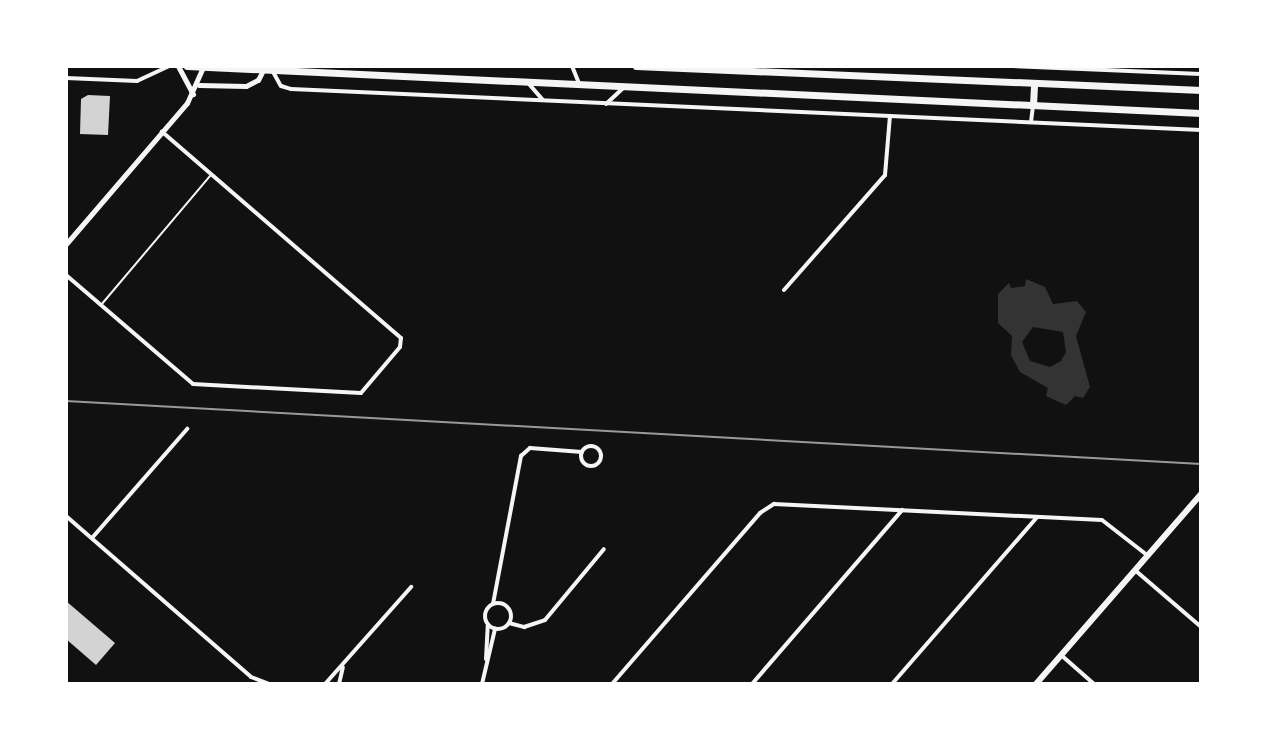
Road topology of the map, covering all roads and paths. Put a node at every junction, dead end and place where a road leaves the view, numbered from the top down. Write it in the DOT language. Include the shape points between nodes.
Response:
graph roads {
  1 [pos="169,66"];
  2 [pos="178,66"];
  3 [pos="187,66"];
  4 [pos="203,66"];
  5 [pos="572,66"];
  6 [pos="636,66"];
  7 [pos="1012,66"];
  8 [pos="246,67"];
  9 [pos="772,69"];
  10 [pos="267,70"];
  11 [pos="1201,74"];
  12 [pos="66,78"];
  13 [pos="528,83"];
  14 [pos="1034,84"];
  15 [pos="199,85"];
  16 [pos="580,85"];
  17 [pos="624,87"];
  18 [pos="1201,90"];
  19 [pos="193,95"];
  20 [pos="543,100"];
  21 [pos="606,104"];
  22 [pos="1033,105"];
  23 [pos="1201,113"];
  24 [pos="890,116"];
  25 [pos="1031,122"];
  26 [pos="1201,130"];
  27 [pos="162,132"];
  28 [pos="211,175"];
  29 [pos="66,244"];
  30 [pos="66,275"];
  31 [pos="784,290"];
  32 [pos="101,306"];
  33 [pos="187,429"];
  34 [pos="582,452"];
  35 [pos="1201,494"];
  36 [pos="903,509"];
  37 [pos="66,516"];
  38 [pos="1037,517"];
  39 [pos="92,538"];
  40 [pos="604,549"];
  41 [pos="1147,555"];
  42 [pos="1135,570"];
  43 [pos="411,587"];
  44 [pos="493,604"];
  45 [pos="509,623"];
  46 [pos="488,625"];
  47 [pos="1201,627"];
  48 [pos="495,629"];
  49 [pos="1061,655"];
  50 [pos="344,664"];
  51 [pos="487,666"];
  52 [pos="254,682"];
  53 [pos="269,684"];
  54 [pos="325,684"];
  55 [pos="339,684"];
  56 [pos="482,684"];
  57 [pos="612,684"];
  58 [pos="752,684"];
  59 [pos="892,684"];
  60 [pos="1036,684"];
  61 [pos="1094,684"];
  1 -- 12 [label="street" via="137,81"];
  2 -- 19 [label="street"];
  3 -- 4 [label="highway"];
  4 -- 8 [label="highway"];
  4 -- 15 [label="street"];
  5 -- 16 [label="street"];
  6 -- 9 [label="highway"];
  7 -- 11 [label="street"];
  8 -- 10 [label="highway"];
  9 -- 14 [label="highway"];
  10 -- 13 [label="highway"];
  10 -- 15 [label="street" via="246,86"];
  10 -- 20 [label="street" via="291,89"];
  13 -- 16 [label="highway"];
  13 -- 20 [label="street"];
  14 -- 18 [label="highway"];
  14 -- 22 [label="highway"];
  15 -- 19 [label="street"];
  16 -- 17 [label="highway"];
  17 -- 21 [label="street"];
  17 -- 22 [label="highway"];
  19 -- 27 [label="street"];
  20 -- 21 [label="street"];
  21 -- 24 [label="street"];
  22 -- 23 [label="highway"];
  22 -- 25 [label="street"];
  24 -- 25 [label="street"];
  24 -- 31 [label="street" via="885,175"];
  25 -- 26 [label="street"];
  27 -- 28 [label="street"];
  27 -- 29 [label="street"];
  28 -- 32 [label="lane"];
  28 -- 32 [label="street" via="401,338 400,347 361,393 193,384"];
  30 -- 32 [label="street"];
  33 -- 39 [label="street"];
  34 -- 34 [label="street" via="595,447 599,462 587,466"];
  34 -- 44 [label="street" via="530,448 521,456"];
  35 -- 41 [label="main road"];
  36 -- 38 [label="street"];
  36 -- 57 [label="street" via="769,506"];
  36 -- 58 [label="street"];
  37 -- 39 [label="street"];
  38 -- 41 [label="street" via="1106,522"];
  38 -- 59 [label="street"];
  39 -- 52 [label="street"];
  40 -- 45 [label="street" via="545,620 524,627"];
  41 -- 42 [label="main road"];
  42 -- 47 [label="street"];
  42 -- 49 [label="main road"];
  43 -- 50 [label="street"];
  44 -- 45 [label="street" via="508,607"];
  44 -- 46 [label="street" via="486,612"];
  45 -- 48 [label="street"];
  46 -- 48 [label="street"];
  46 -- 51 [label="street"];
  48 -- 51 [label="street"];
  49 -- 60 [label="main road"];
  49 -- 61 [label="street"];
  50 -- 54 [label="street"];
  50 -- 55 [label="street"];
  51 -- 56 [label="street"];
  52 -- 53 [label="street"];
}
